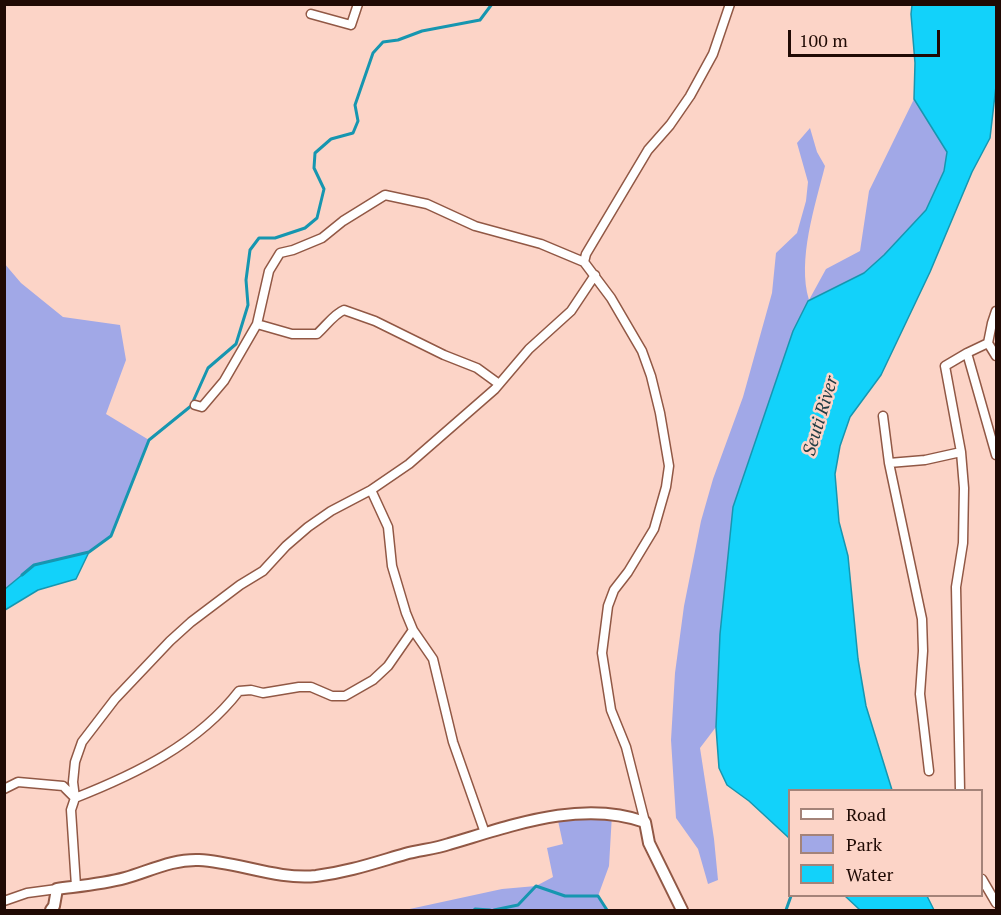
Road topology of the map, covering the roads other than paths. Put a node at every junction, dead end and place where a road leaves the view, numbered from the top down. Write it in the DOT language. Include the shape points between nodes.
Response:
graph roads {
  1 [pos="358,4"];
  2 [pos="730,4"];
  3 [pos="311,14"];
  4 [pos="584,262"];
  5 [pos="595,275"];
  6 [pos="996,311"];
  7 [pos="257,324"];
  8 [pos="988,343"];
  9 [pos="967,353"];
  10 [pos="996,356"];
  11 [pos="500,384"];
  12 [pos="195,405"];
  13 [pos="883,416"];
  14 [pos="961,452"];
  15 [pos="996,455"];
  16 [pos="889,463"];
  17 [pos="371,490"];
  18 [pos="413,630"];
  19 [pos="928,771"];
  20 [pos="4,789"];
  21 [pos="960,789"];
  22 [pos="75,798"];
  23 [pos="645,822"];
  24 [pos="485,833"];
  25 [pos="983,882"];
  26 [pos="76,886"];
  27 [pos="57,889"];
  28 [pos="4,901"];
  29 [pos="996,903"];
  30 [pos="51,910"];
  31 [pos="682,910"];
  1 -- 3 [label="street" via="351,25"];
  2 -- 4 [label="street" via="713,54 690,96 639,163 585,254"];
  4 -- 5 [label="street"];
  4 -- 7 [label="street" via="541,244 475,226 427,204 385,195 322,238 280,253 269,271"];
  5 -- 11 [label="street" via="571,311 529,349"];
  5 -- 23 [label="street" via="648,364 669,466 654,529 614,590 608,606 602,653 611,710 626,747"];
  6 -- 8 [label="street"];
  7 -- 11 [label="street" via="292,334 317,334 344,310 477,368"];
  7 -- 12 [label="street" via="224,381 202,407"];
  8 -- 9 [label="street"];
  8 -- 10 [label="street"];
  9 -- 14 [label="street" via="945,366"];
  9 -- 15 [label="street"];
  11 -- 17 [label="street" via="409,464"];
  13 -- 16 [label="street"];
  14 -- 16 [label="street"];
  14 -- 21 [label="street" via="963,543 956,586"];
  16 -- 19 [label="street" via="922,619 920,694"];
  17 -- 18 [label="street" via="388,527 392,566"];
  17 -- 22 [label="street" via="308,527 263,571 170,641 115,699 82,742 75,762"];
  18 -- 22 [label="street" via="388,666 345,696 332,696 311,687 264,693 239,691 224,710 185,742 126,777"];
  18 -- 24 [label="street" via="433,659 453,742"];
  20 -- 22 [label="street" via="18,782 63,786"];
  22 -- 26 [label="street" via="71,810"];
  23 -- 24 [label="street" via="600,813 568,814"];
  23 -- 31 [label="street" via="649,843"];
  24 -- 26 [label="street" via="339,873 284,875 200,860 175,861 122,879"];
  25 -- 29 [label="street"];
  26 -- 27 [label="street"];
  27 -- 28 [label="street"];
  27 -- 30 [label="street"];
}
